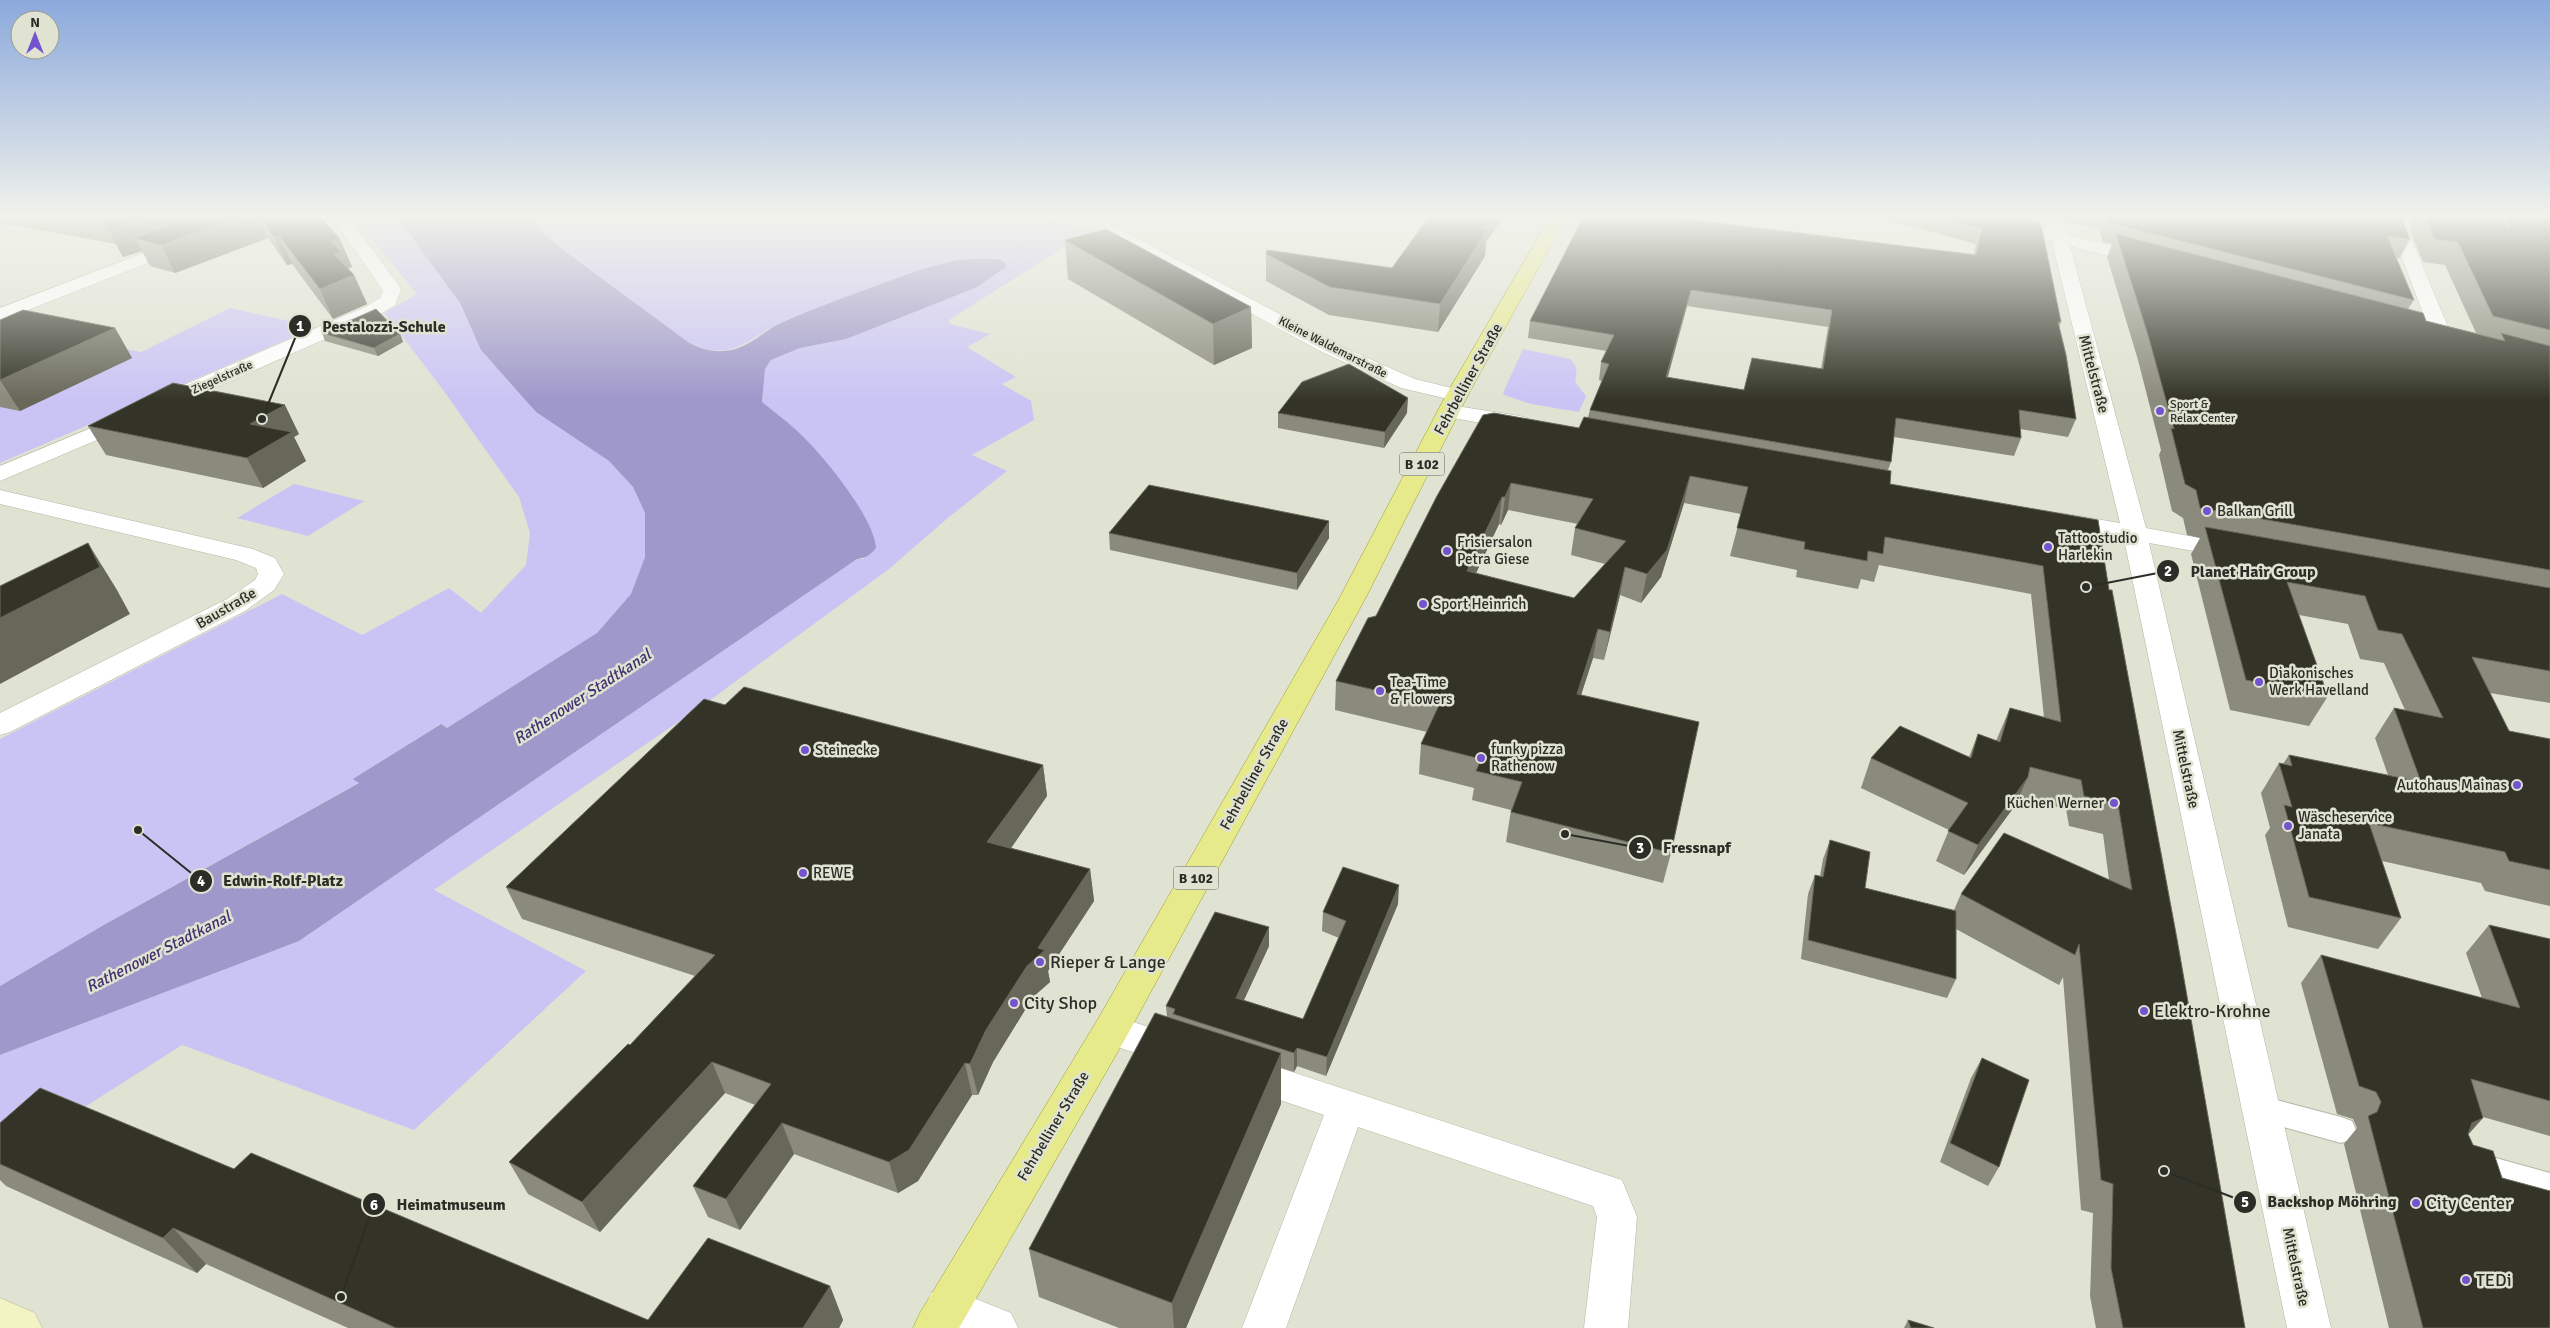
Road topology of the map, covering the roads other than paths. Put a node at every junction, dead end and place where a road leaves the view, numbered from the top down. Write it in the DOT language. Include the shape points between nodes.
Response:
graph roads {
  1 [pos="100,276"];
  2 [pos="382,276"];
  3 [pos="1196,276"];
  4 [pos="1525,276"];
  5 [pos="2068,276"];
  6 [pos="2422,276"];
  7 [pos="0,315"];
  8 [pos="2424,334"];
  9 [pos="1453,403"];
  10 [pos="1541,426"];
  11 [pos="0,474"];
  12 [pos="0,497"];
  13 [pos="2043,517"];
  14 [pos="2135,534"];
  15 [pos="2259,556"];
  16 [pos="0,725"];
  17 [pos="1111,1030"];
  18 [pos="1347,1106"];
  19 [pos="2261,1109"];
  20 [pos="2341,1130"];
  21 [pos="2459,1161"];
  22 [pos="2550,1187"];
  23 [pos="940,1318"];
  24 [pos="0,1319"];
  25 [pos="20,1328"];
  26 [pos="996,1328"];
  27 [pos="1264,1328"];
  28 [pos="1606,1328"];
  29 [pos="2309,1328"];
  1 -- 7 [label="street"];
  2 -- 11 [label="street, Ziegelstraße" via="392,290 388,301 372,311"];
  3 -- 9 [label="street, Kleine Waldemarstraße" via="1329,348"];
  4 -- 9 [label="main road, Fehrbelliner Straße / B 102"];
  5 -- 14 [label="street, Mittelstraße"];
  6 -- 8 [label="street" via="2452,341"];
  9 -- 10 [label="street, Kleine Waldemarstraße"];
  9 -- 17 [label="main road, Fehrbelliner Straße / B 102" via="1352,599"];
  12 -- 16 [label="street, Baustraße" via="244,554 266,563 271,574 265,585 236,605"];
  13 -- 14 [label="street"];
  14 -- 15 [label="street"];
  14 -- 19 [label="street, Mittelstraße"];
  17 -- 18 [label="street"];
  17 -- 23 [label="main road, Fehrbelliner Straße / B 102"];
  18 -- 27 [label="street"];
  18 -- 28 [label="street" via="1608,1193 1617,1217"];
  19 -- 20 [label="lane"];
  19 -- 29 [label="street, Mittelstraße"];
  21 -- 22 [label="lane"];
  23 -- 26 [label="street"];
  24 -- 25 [label="main road"];
}
